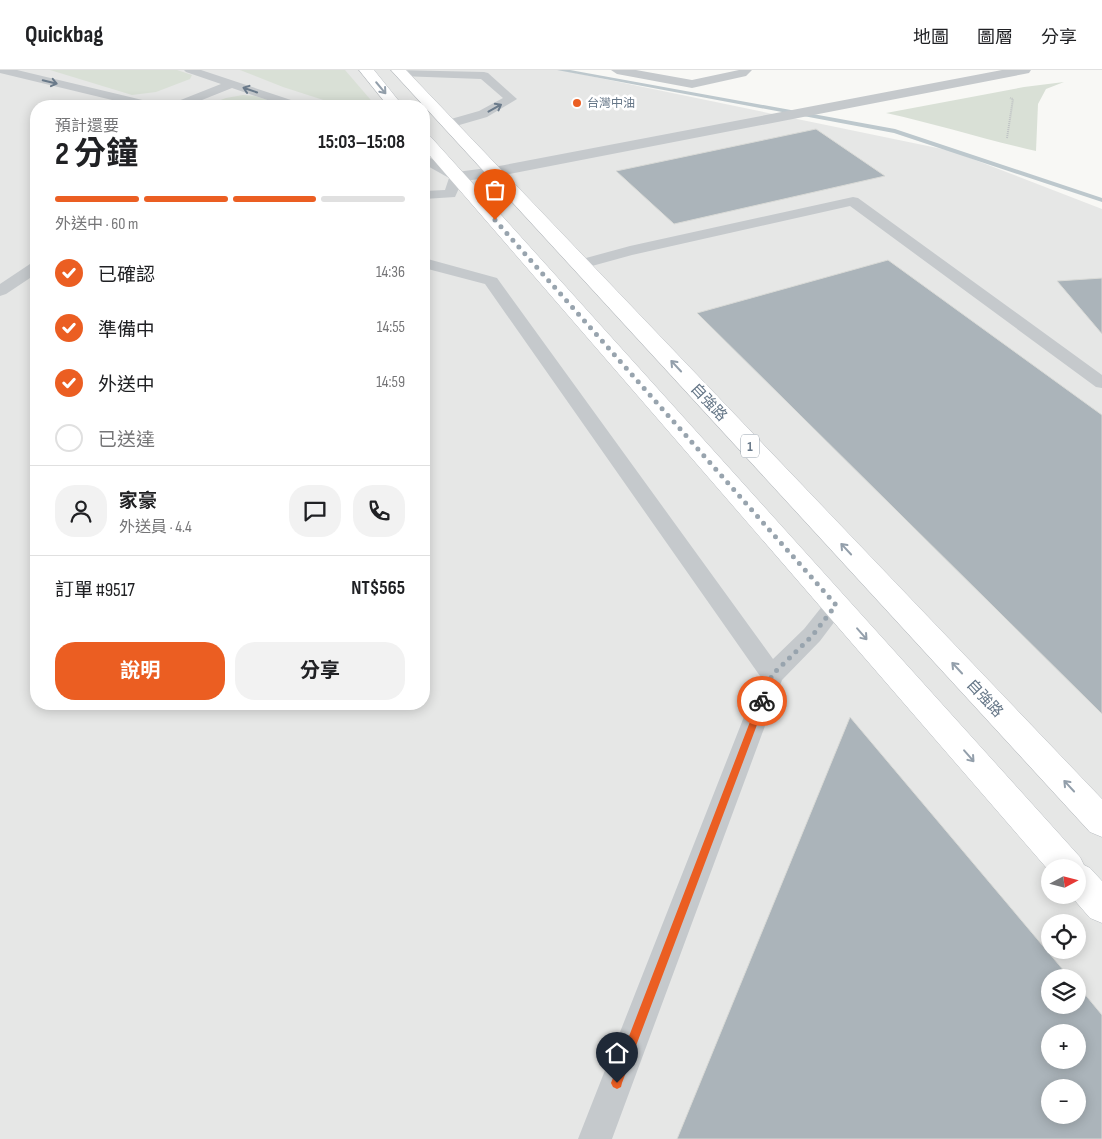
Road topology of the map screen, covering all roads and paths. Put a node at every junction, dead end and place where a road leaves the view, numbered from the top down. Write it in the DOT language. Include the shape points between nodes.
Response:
graph roads {
  1 [pos="2,70"];
  2 [pos="190,70"];
  3 [pos="210,70"];
  4 [pos="366,70"];
  5 [pos="617,70"];
  6 [pos="746,70"];
  7 [pos="1024,70"];
  8 [pos="399,71"];
  9 [pos="232,84"];
  10 [pos="1006,96"];
  11 [pos="126,100"];
  12 [pos="192,100"];
  13 [pos="279,100"];
  14 [pos="391,100"];
  15 [pos="426,100"];
  16 [pos="430,104"];
  17 [pos="449,124"];
  18 [pos="1007,138"];
  19 [pos="430,146"];
  20 [pos="430,163"];
  21 [pos="494,172"];
  22 [pos="457,178"];
  23 [pos="430,195"];
  24 [pos="582,264"];
  25 [pos="430,265"];
  26 [pos="30,271"];
  27 [pos="546,275"];
  28 [pos="0,291"];
  29 [pos="1102,383"];
  30 [pos="878,584"];
  31 [pos="836,605"];
  32 [pos="772,675"];
  33 [pos="1102,822"];
  34 [pos="1060,859"];
  35 [pos="1086,887"];
  36 [pos="1102,906"];
  37 [pos="595,1139"];
  1 -- 11 [label="lane, one-way"];
  2 -- 9 [label="lane"];
  3 -- 9 [label="lane"];
  4 -- 14 [label="main road, one-way"];
  5 -- 6 [label="lane" via="692,84 742,74"];
  7 -- 21 [label="street"];
  8 -- 15 [label="main road, 自強路 / 1"];
  17 -- 8 [label="lane, one-way" via="483,114 511,99 484,76"];
  9 -- 12 [label="lane"];
  13 -- 9 [label="lane, one-way"];
  10 -- 18 [label="path" via="1013,99"];
  16 -- 17 [label="main road, 自強路 / 1"];
  17 -- 21 [label="main road, 自強路 / 1"];
  19 -- 22 [label="main road"];
  20 -- 22 [label="lane"];
  21 -- 22 [label="street"];
  21 -- 24 [label="main road, 自強路 / 1"];
  22 -- 23 [label="lane" via="450,194"];
  22 -- 27 [label="main road"];
  24 -- 27 [label="main road"];
  24 -- 29 [label="lane" via="853,201"];
  30 -- 24 [label="main road, 自強路 / 1, one-way"];
  25 -- 32 [label="lane" via="490,281"];
  26 -- 28 [label="lane"];
  27 -- 31 [label="main road"];
  30 -- 31 [label="main road"];
  33 -- 30 [label="main road, 自強路 / 1, one-way"];
  31 -- 32 [label="lane" via="812,636"];
  31 -- 34 [label="main road, one-way"];
  32 -- 37 [label="lane"];
  35 -- 36 [label="main road"];
}
